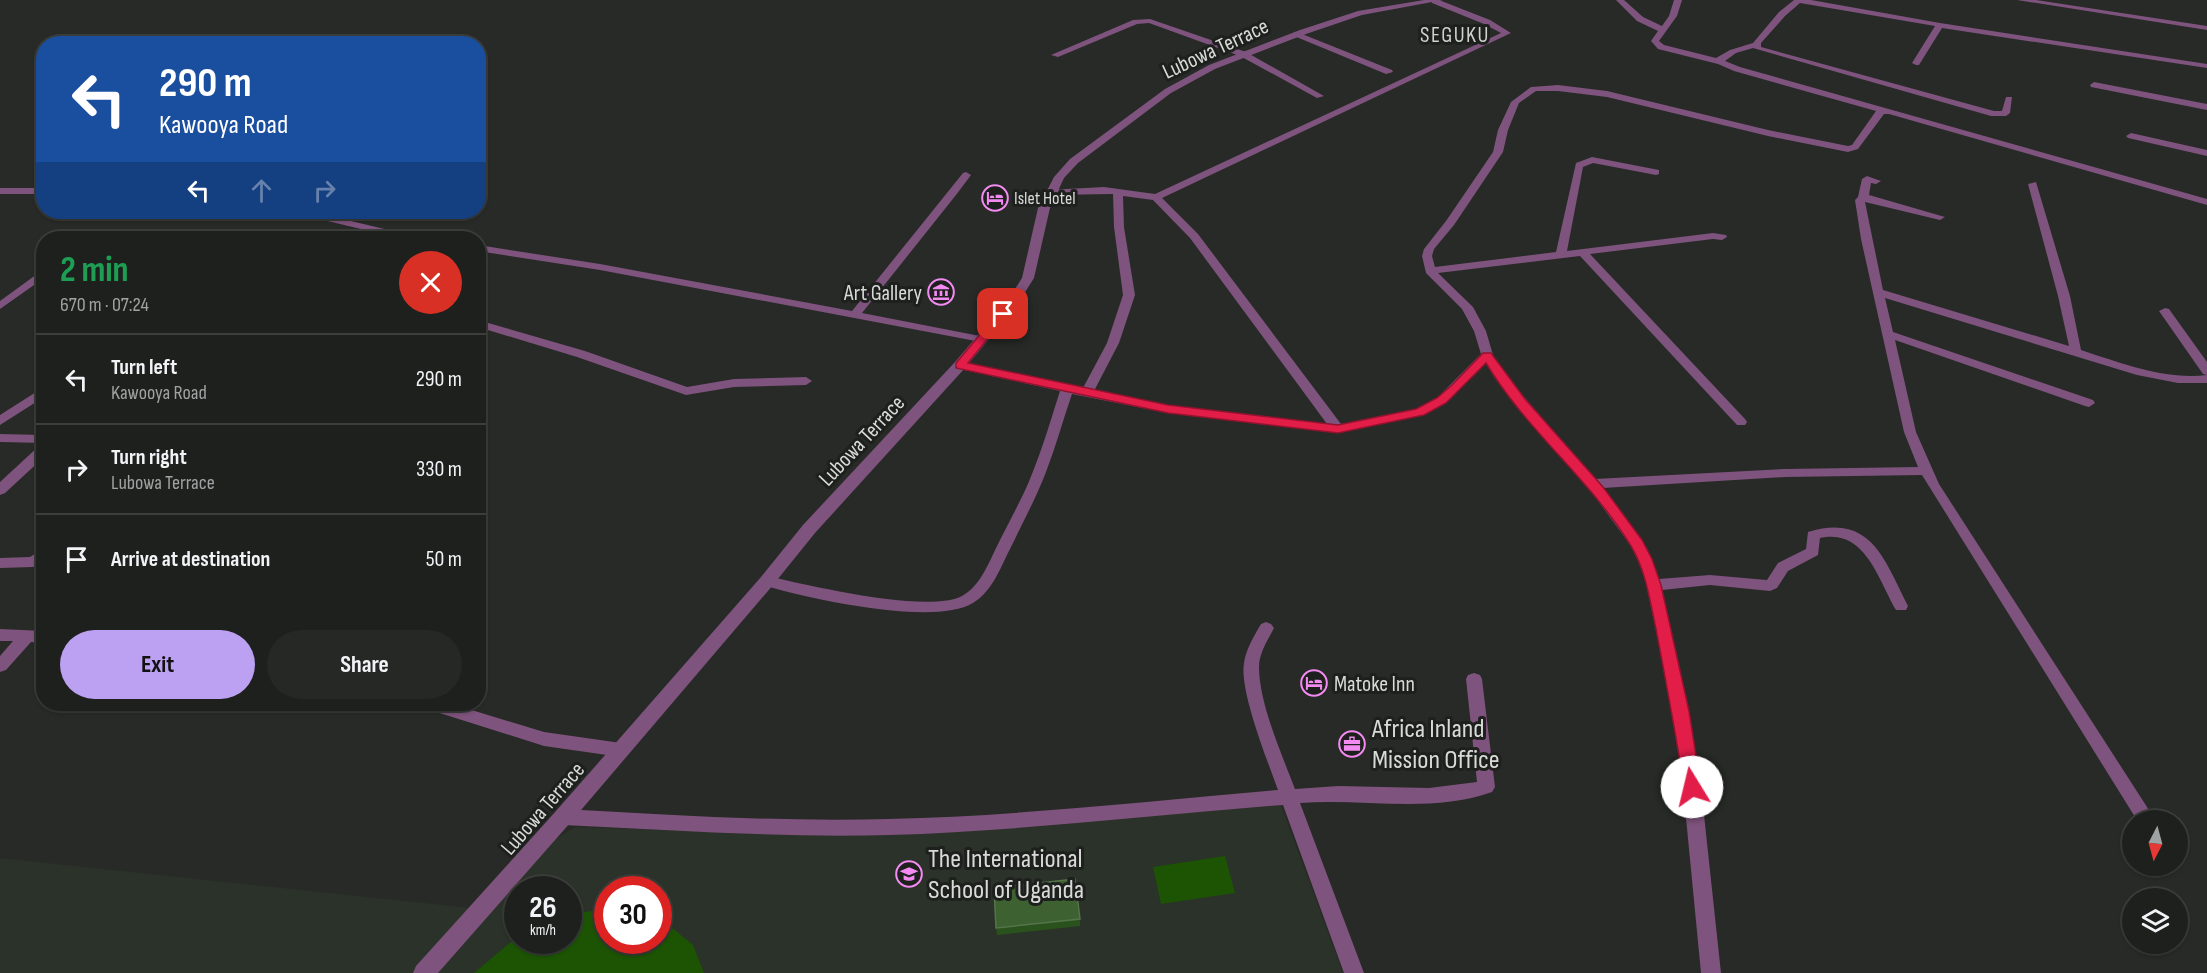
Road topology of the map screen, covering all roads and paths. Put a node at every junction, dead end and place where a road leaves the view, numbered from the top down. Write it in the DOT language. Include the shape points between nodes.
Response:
graph roads {
  1 [pos="1437,0"];
  2 [pos="1620,0"];
  3 [pos="1678,0"];
  4 [pos="1798,0"];
  5 [pos="1856,0"];
  6 [pos="2021,0"];
  7 [pos="1852,10"];
  8 [pos="1940,25"];
  9 [pos="2207,28"];
  10 [pos="1664,30"];
  11 [pos="1298,34"];
  12 [pos="1756,45"];
  13 [pos="1243,54"];
  14 [pos="1055,55"];
  15 [pos="1721,62"];
  16 [pos="1916,63"];
  17 [pos="2207,66"];
  18 [pos="1389,72"];
  19 [pos="2094,85"];
  20 [pos="1320,96"];
  21 [pos="2009,99"];
  22 [pos="2207,107"];
  23 [pos="1886,111"];
  24 [pos="2131,136"];
  25 [pos="2207,153"];
  26 [pos="1656,172"];
  27 [pos="966,175"];
  28 [pos="1876,181"];
  29 [pos="2033,184"];
  30 [pos="0,191"];
  31 [pos="36,191"];
  32 [pos="1118,191"];
  33 [pos="1051,192"];
  34 [pos="1156,197"];
  35 [pos="1863,198"];
  36 [pos="2207,202"];
  37 [pos="1940,217"];
  38 [pos="332,219"];
  39 [pos="381,231"];
  40 [pos="1722,237"];
  41 [pos="486,249"];
  42 [pos="1582,252"];
  43 [pos="1561,255"];
  44 [pos="1430,271"];
  45 [pos="36,278"];
  46 [pos="1878,292"];
  47 [pos="0,306"];
  48 [pos="2165,311"];
  49 [pos="854,316"];
  50 [pos="486,325"];
  51 [pos="1888,334"];
  52 [pos="981,339"];
  53 [pos="2076,352"];
  54 [pos="1487,355"];
  55 [pos="960,365"];
  56 [pos="2207,371"];
  57 [pos="2207,379"];
  58 [pos="806,381"];
  59 [pos="1067,389"];
  60 [pos="1087,393"];
  61 [pos="36,396"];
  62 [pos="2090,404"];
  63 [pos="0,421"];
  64 [pos="1741,422"];
  65 [pos="1338,429"];
  66 [pos="0,438"];
  67 [pos="36,439"];
  68 [pos="36,456"];
  69 [pos="1926,471"];
  70 [pos="1592,484"];
  71 [pos="0,490"];
  72 [pos="36,560"];
  73 [pos="0,563"];
  74 [pos="767,581"];
  75 [pos="1654,585"];
  76 [pos="1901,606"];
  77 [pos="1266,628"];
  78 [pos="0,635"];
  79 [pos="27,636"];
  80 [pos="36,637"];
  81 [pos="0,666"];
  82 [pos="1474,679"];
  83 [pos="455,711"];
  84 [pos="621,750"];
  85 [pos="1290,797"];
  86 [pos="2140,810"];
  87 [pos="563,817"];
  88 [pos="424,973"];
  89 [pos="1354,973"];
  90 [pos="1711,973"];
  1 -- 11 [label="street, Lubowa Terrace" via="1361,13"];
  1 -- 34 [label="street" via="1507,33"];
  2 -- 10 [label="street" via="1640,19"];
  3 -- 10 [label="street"];
  4 -- 7 [label="street"];
  4 -- 12 [label="street"];
  5 -- 7 [label="street"];
  6 -- 9 [label="street"];
  7 -- 8 [label="street"];
  8 -- 16 [label="street"];
  8 -- 17 [label="street"];
  10 -- 15 [label="street" via="1655,40 1661,47"];
  11 -- 13 [label="street, Lubowa Terrace"];
  11 -- 18 [label="street"];
  12 -- 15 [label="street" via="1739,48 1720,58"];
  12 -- 21 [label="street" via="1762,51 1994,114 2006,113"];
  13 -- 14 [label="street" via="1146,21"];
  13 -- 20 [label="street"];
  13 -- 33 [label="street, Lubowa Terrace" via="1168,91 1074,161"];
  15 -- 23 [label="street"];
  19 -- 22 [label="street"];
  23 -- 36 [label="street"];
  23 -- 44 [label="street" via="1881,111 1855,147 1848,149 1768,134 1616,96 1558,88 1531,90 1515,102 1498,152 1429,249"];
  24 -- 25 [label="street"];
  26 -- 43 [label="street" via="1592,160 1579,165"];
  27 -- 49 [label="street"];
  28 -- 35 [label="street" via="1867,179"];
  29 -- 53 [label="street"];
  30 -- 31 [label="street"];
  32 -- 33 [label="street"];
  32 -- 34 [label="street"];
  32 -- 60 [label="street" via="1129,295 1113,343"];
  33 -- 52 [label="street, Lubowa Terrace" via="1028,278"];
  34 -- 65 [label="street" via="1194,236"];
  35 -- 37 [label="street"];
  35 -- 46 [label="street" via="1860,202"];
  38 -- 39 [label="street"];
  40 -- 42 [label="street"];
  41 -- 49 [label="street"];
  42 -- 43 [label="street"];
  42 -- 64 [label="street"];
  43 -- 44 [label="street"];
  44 -- 54 [label="street" via="1467,307"];
  45 -- 47 [label="street"];
  46 -- 51 [label="street"];
  46 -- 53 [label="street"];
  48 -- 56 [label="street"];
  49 -- 52 [label="street"];
  50 -- 58 [label="street" via="686,391 734,383"];
  51 -- 62 [label="street"];
  51 -- 69 [label="street" via="1910,432"];
  52 -- 55 [label="street, Lubowa Terrace"];
  53 -- 57 [label="street" via="2147,373 2195,381"];
  54 -- 65 [label="street" via="1442,400 1420,412"];
  54 -- 70 [label="street" via="1520,402"];
  55 -- 59 [label="street"];
  55 -- 74 [label="street, Lubowa Terrace" via="808,529"];
  59 -- 60 [label="street"];
  59 -- 74 [label="street" via="1035,484 986,582 964,601 948,606 910,605 839,597"];
  60 -- 65 [label="street" via="1168,409"];
  61 -- 63 [label="street"];
  66 -- 67 [label="street"];
  68 -- 71 [label="street"];
  69 -- 70 [label="street"];
  69 -- 86 [label="street"];
  70 -- 75 [label="street" via="1637,544"];
  72 -- 73 [label="street"];
  74 -- 84 [label="street, Lubowa Terrace"];
  75 -- 76 [label="street" via="1710,580 1770,586 1781,569 1813,551 1813,535 1830,529 1853,533 1871,551"];
  75 -- 90 [label="street" via="1681,711"];
  77 -- 85 [label="street" via="1253,659 1254,692"];
  78 -- 79 [label="street"];
  79 -- 80 [label="street"];
  79 -- 81 [label="street"];
  82 -- 85 [label="street" via="1486,787 1460,793 1364,792"];
  83 -- 84 [label="street" via="544,739"];
  84 -- 87 [label="street, Lubowa Terrace"];
  85 -- 87 [label="street" via="892,827"];
  85 -- 89 [label="street"];
  87 -- 88 [label="street, Lubowa Terrace"];
}
